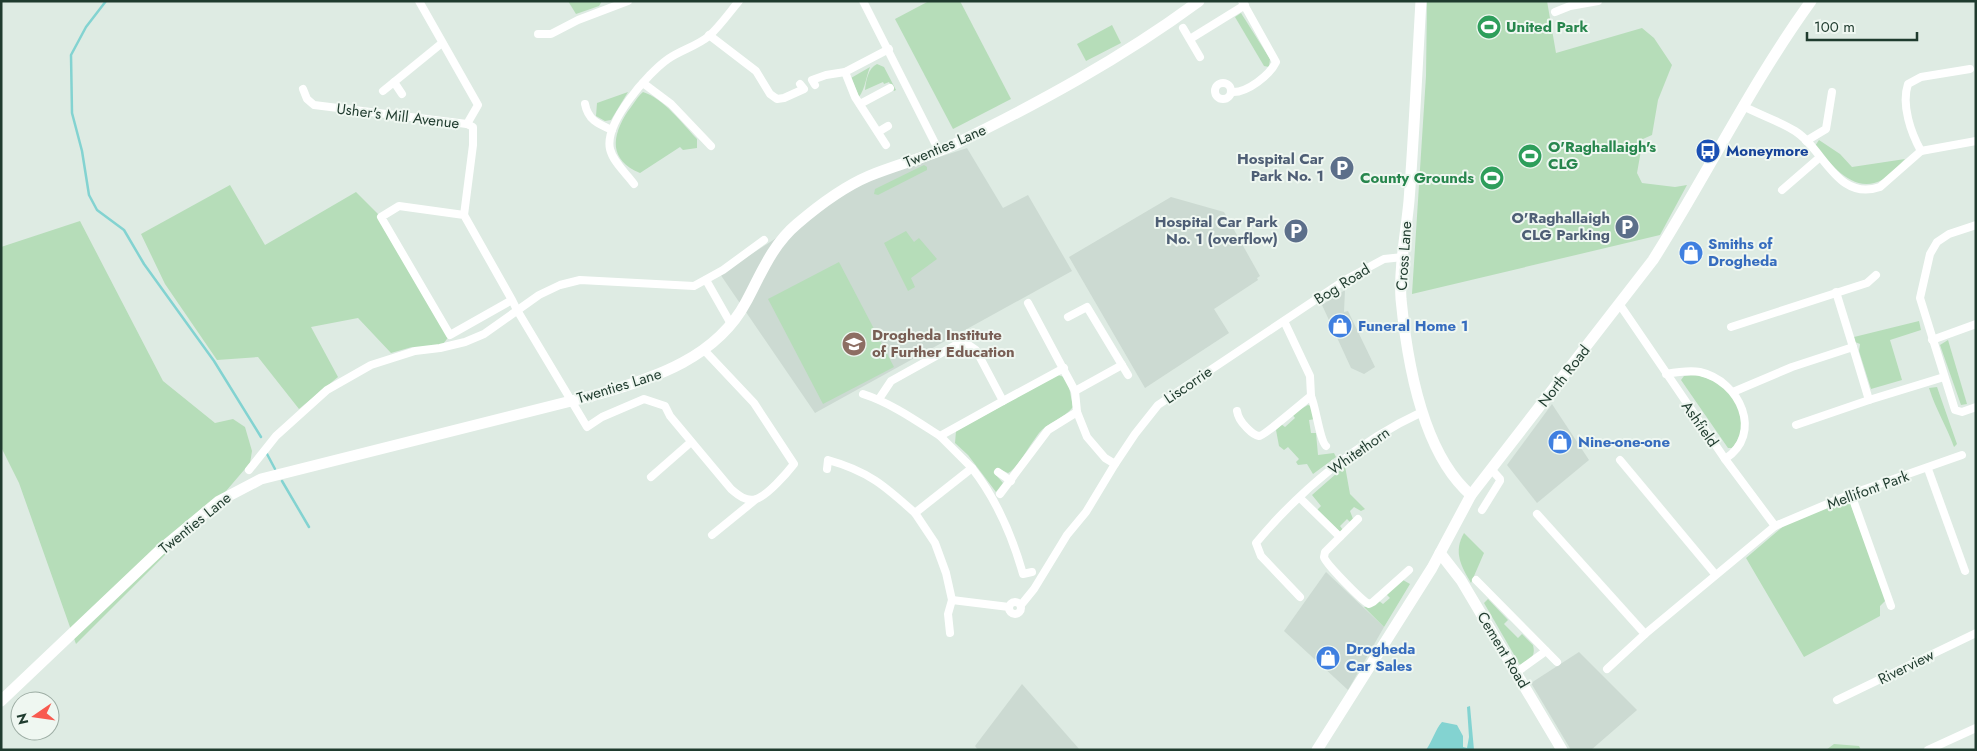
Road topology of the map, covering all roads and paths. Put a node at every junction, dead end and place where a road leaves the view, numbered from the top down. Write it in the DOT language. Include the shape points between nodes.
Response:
graph roads {
  1 [pos="419,1"];
  2 [pos="628,1"];
  3 [pos="739,1"];
  4 [pos="863,1"];
  5 [pos="1421,1"];
  6 [pos="1598,1"];
  7 [pos="1810,1"];
  8 [pos="1193,3"];
  9 [pos="1244,3"];
  10 [pos="609,5"];
  11 [pos="1555,12"];
  12 [pos="1183,28"];
  13 [pos="538,34"];
  14 [pos="710,35"];
  15 [pos="1190,39"];
  16 [pos="442,43"];
  17 [pos="889,49"];
  18 [pos="1200,57"];
  19 [pos="1970,69"];
  20 [pos="845,72"];
  21 [pos="394,82"];
  22 [pos="643,83"];
  23 [pos="800,84"];
  24 [pos="815,85"];
  25 [pos="890,88"];
  26 [pos="303,89"];
  27 [pos="383,91"];
  28 [pos="1232,92"];
  29 [pos="1832,92"];
  30 [pos="402,94"];
  31 [pos="585,104"];
  32 [pos="860,104"];
  33 [pos="1743,106"];
  34 [pos="467,124"];
  35 [pos="888,126"];
  36 [pos="612,130"];
  37 [pos="878,132"];
  38 [pos="1976,141"];
  39 [pos="1806,142"];
  40 [pos="886,145"];
  41 [pos="711,146"];
  42 [pos="939,150"];
  43 [pos="1921,151"];
  44 [pos="1819,158"];
  45 [pos="634,184"];
  46 [pos="1782,190"];
  47 [pos="464,215"];
  48 [pos="1976,225"];
  49 [pos="764,240"];
  50 [pos="1404,257"];
  51 [pos="1876,275"];
  52 [pos="706,280"];
  53 [pos="1836,292"];
  54 [pos="512,300"];
  55 [pos="1028,303"];
  56 [pos="1620,305"];
  57 [pos="517,310"];
  58 [pos="1068,317"];
  59 [pos="1284,322"];
  60 [pos="731,324"];
  61 [pos="1976,324"];
  62 [pos="1731,327"];
  63 [pos="1932,340"];
  64 [pos="1853,347"];
  65 [pos="704,350"];
  66 [pos="1122,365"];
  67 [pos="1064,368"];
  68 [pos="1666,374"];
  69 [pos="1128,375"];
  70 [pos="1944,377"];
  71 [pos="1076,391"];
  72 [pos="1733,392"];
  73 [pos="862,394"];
  74 [pos="1311,396"];
  75 [pos="879,399"];
  76 [pos="571,400"];
  77 [pos="1869,400"];
  78 [pos="1003,401"];
  79 [pos="1976,407"];
  80 [pos="1237,411"];
  81 [pos="1077,412"];
  82 [pos="1422,412"];
  83 [pos="1796,425"];
  84 [pos="940,436"];
  85 [pos="691,442"];
  86 [pos="1326,446"];
  87 [pos="1962,455"];
  88 [pos="1725,459"];
  89 [pos="1620,460"];
  90 [pos="1115,464"];
  91 [pos="972,468"];
  92 [pos="826,469"];
  93 [pos="1491,469"];
  94 [pos="1928,469"];
  95 [pos="249,470"];
  96 [pos="998,472"];
  97 [pos="651,477"];
  98 [pos="1011,481"];
  99 [pos="1000,494"];
  100 [pos="1851,494"];
  101 [pos="1471,495"];
  102 [pos="1300,498"];
  103 [pos="755,500"];
  104 [pos="1482,510"];
  105 [pos="915,513"];
  106 [pos="1537,514"];
  107 [pos="1358,519"];
  108 [pos="1775,526"];
  109 [pos="712,535"];
  110 [pos="1340,537"];
  111 [pos="1440,553"];
  112 [pos="1409,570"];
  113 [pos="1965,571"];
  114 [pos="1032,572"];
  115 [pos="1715,574"];
  116 [pos="1476,580"];
  117 [pos="1300,597"];
  118 [pos="952,600"];
  119 [pos="1891,606"];
  120 [pos="950,633"];
  121 [pos="1976,633"];
  122 [pos="1645,634"];
  123 [pos="1546,651"];
  124 [pos="1557,662"];
  125 [pos="1607,670"];
  126 [pos="1517,672"];
  127 [pos="1837,700"];
  128 [pos="1,701"];
  129 [pos="1976,728"];
  130 [pos="1317,750"];
  131 [pos="1562,750"];
  132 [pos="1928,750"];
  1 -- 16 [label="street"];
  2 -- 10 [label="street"];
  3 -- 14 [label="street"];
  4 -- 17 [label="street"];
  5 -- 50 [label="street, Cross Lane"];
  6 -- 11 [label="street"];
  7 -- 33 [label="street, North Road" via="1782,40"];
  8 -- 42 [label="street, Twenties Lane" via="1117,56 1061,89"];
  9 -- 15 [label="street"];
  9 -- 28 [label="street" via="1276,62 1266,75 1238,92"];
  10 -- 13 [label="street" via="551,34"];
  12 -- 15 [label="street"];
  14 -- 22 [label="street" via="669,58"];
  14 -- 23 [label="street" via="756,71 770,94 777,99 804,89"];
  15 -- 18 [label="street"];
  16 -- 21 [label="street"];
  16 -- 34 [label="street" via="478,105"];
  17 -- 20 [label="street"];
  17 -- 42 [label="street"];
  19 -- 43 [label="street" via="1921,77 1908,84 1904,94 1906,105 1915,141"];
  20 -- 24 [label="street" via="812,80"];
  20 -- 32 [label="street"];
  21 -- 27 [label="street"];
  21 -- 30 [label="street"];
  22 -- 36 [label="street"];
  22 -- 41 [label="street" via="671,104"];
  25 -- 32 [label="street"];
  26 -- 34 [label="street, Usher's Mill Avenue" via="314,105"];
  29 -- 39 [label="street" via="1826,129"];
  31 -- 36 [label="street" via="586,114 592,120"];
  32 -- 37 [label="street"];
  33 -- 39 [label="street" via="1796,132"];
  33 -- 56 [label="street, North Road" via="1679,220"];
  34 -- 47 [label="street, Usher's Mill Avenue" via="473,127 474,132"];
  35 -- 37 [label="street"];
  36 -- 45 [label="street" via="610,151"];
  37 -- 40 [label="street"];
  38 -- 43 [label="street"];
  39 -- 44 [label="street"];
  42 -- 60 [label="street, Twenties Lane" via="863,179 796,224 772,253 746,304"];
  43 -- 44 [label="street" via="1887,182 1872,190 1846,185"];
  44 -- 46 [label="street"];
  47 -- 54 [label="street"];
  47 -- 54 [label="street" via="399,206 380,216 450,335"];
  48 -- 63 [label="street" via="1949,234 1937,242 1930,254 1920,298"];
  49 -- 52 [label="street"];
  50 -- 59 [label="street, Bog Road" via="1384,259 1370,266"];
  50 -- 82 [label="street, Cross Lane" via="1401,298"];
  51 -- 53 [label="street" via="1867,283"];
  52 -- 57 [label="street" via="682,287 580,280 539,294"];
  52 -- 60 [label="street"];
  53 -- 62 [label="street"];
  53 -- 64 [label="street"];
  54 -- 57 [label="street"];
  55 -- 67 [label="street"];
  56 -- 68 [label="street, Ashfield"];
  56 -- 93 [label="street, North Road"];
  57 -- 76 [label="street"];
  57 -- 95 [label="street" via="484,334 466,342 391,357 327,390 276,436"];
  58 -- 66 [label="street" via="1087,307"];
  59 -- 74 [label="street" via="1310,376"];
  59 -- 90 [label="street, Liscorrie" via="1158,405"];
  60 -- 65 [label="street, Twenties Lane"];
  61 -- 63 [label="street"];
  63 -- 70 [label="street"];
  64 -- 72 [label="street" via="1792,367"];
  64 -- 77 [label="street"];
  65 -- 76 [label="street, Twenties Lane" via="642,382"];
  65 -- 103 [label="street" via="754,403 794,464"];
  66 -- 69 [label="street"];
  66 -- 71 [label="street"];
  67 -- 71 [label="street"];
  67 -- 78 [label="street"];
  68 -- 72 [label="street" via="1700,372 1723,383"];
  68 -- 88 [label="street, Ashfield"];
  70 -- 77 [label="street"];
  70 -- 79 [label="street" via="1956,410 1962,412"];
  71 -- 81 [label="street"];
  72 -- 88 [label="street, Ashfield" via="1742,412 1745,431 1734,453"];
  73 -- 75 [label="street"];
  74 -- 80 [label="street" via="1268,433 1260,436 1253,434 1241,422"];
  74 -- 86 [label="street" via="1320,437"];
  75 -- 78 [label="street" via="891,381 963,341 976,350"];
  75 -- 84 [label="street"];
  76 -- 85 [label="street" via="587,427 644,399 665,406"];
  76 -- 128 [label="street, Twenties Lane" via="261,479 230,494 160,550"];
  77 -- 83 [label="street"];
  78 -- 84 [label="street"];
  81 -- 90 [label="street" via="1087,437 1105,458"];
  81 -- 98 [label="street" via="1048,430"];
  82 -- 101 [label="street, Cross Lane" via="1447,465"];
  82 -- 102 [label="street, Whitethorn" via="1341,462"];
  84 -- 91 [label="street"];
  85 -- 97 [label="street"];
  85 -- 103 [label="street" via="733,491 743,499"];
  87 -- 94 [label="street, Mellifont Park"];
  88 -- 108 [label="street"];
  89 -- 115 [label="street"];
  90 -- 118 [label="street, Liscorrie" via="1021,605 1013,602 1009,607"];
  91 -- 105 [label="street"];
  91 -- 114 [label="street" via="1009,528 1023,574"];
  92 -- 105 [label="street" via="828,460 854,467 882,484"];
  93 -- 101 [label="street, North Road"];
  93 -- 104 [label="street" via="1500,481"];
  94 -- 100 [label="street, Mellifont Park"];
  94 -- 113 [label="street"];
  96 -- 98 [label="street"];
  98 -- 99 [label="street"];
  100 -- 108 [label="street, Mellifont Park"];
  100 -- 119 [label="street"];
  101 -- 111 [label="street, North Road"];
  102 -- 110 [label="street"];
  102 -- 117 [label="street, Whitethorn" via="1256,543 1261,556"];
  103 -- 109 [label="street"];
  105 -- 118 [label="street" via="935,542"];
  106 -- 122 [label="street"];
  107 -- 110 [label="street"];
  108 -- 115 [label="street, Mellifont Park"];
  110 -- 112 [label="street" via="1325,552 1324,561 1369,604"];
  111 -- 126 [label="street, Cement Road" via="1461,580"];
  111 -- 130 [label="street, North Road"];
  115 -- 122 [label="street, Mellifont Park"];
  116 -- 123 [label="street"];
  118 -- 120 [label="street" via="948,614"];
  121 -- 127 [label="street, Riverview"];
  122 -- 125 [label="street, Mellifont Park"];
  123 -- 124 [label="street"];
  123 -- 126 [label="street"];
  126 -- 131 [label="street, Cement Road"];
  129 -- 132 [label="street"];
}
